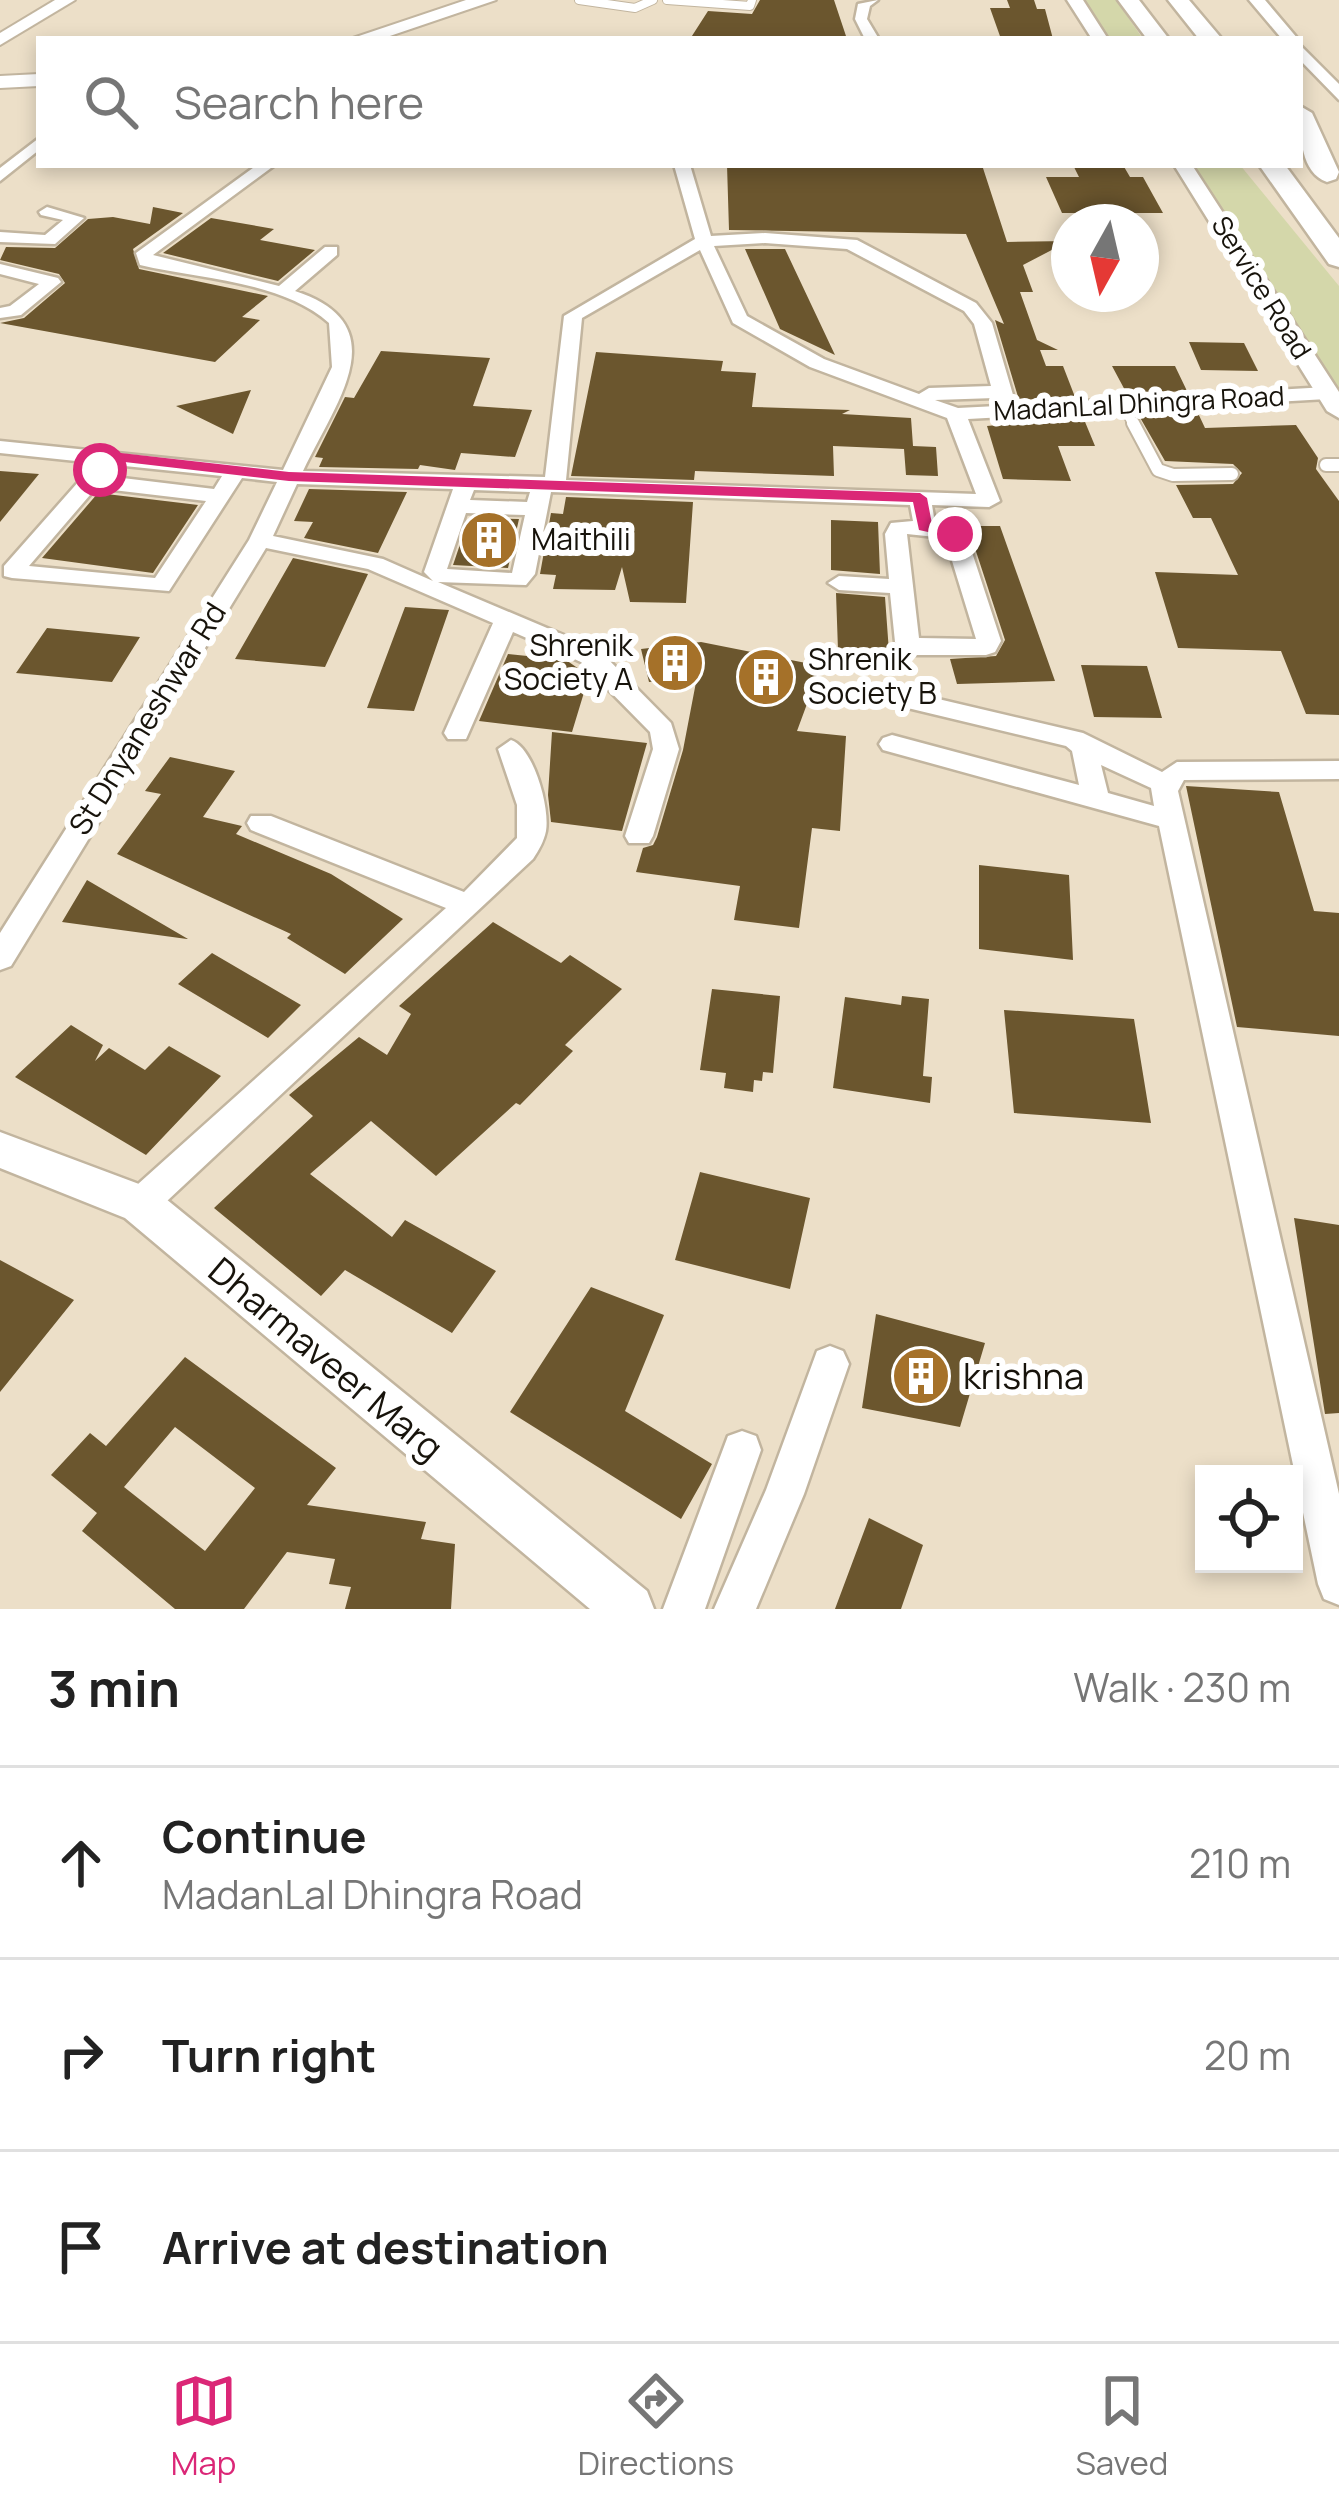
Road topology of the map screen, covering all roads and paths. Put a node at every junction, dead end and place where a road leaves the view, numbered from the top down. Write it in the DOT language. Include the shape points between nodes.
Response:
graph roads {
  1 [pos="50,0"];
  2 [pos="67,0"];
  3 [pos="579,0"];
  4 [pos="653,0"];
  5 [pos="667,0"];
  6 [pos="752,0"];
  7 [pos="872,0"];
  8 [pos="1075,0"];
  9 [pos="1128,0"];
  10 [pos="1149,0"];
  11 [pos="1178,0"];
  12 [pos="1209,0"];
  13 [pos="1257,0"];
  14 [pos="493,3"];
  15 [pos="1220,33"];
  16 [pos="0,35"];
  17 [pos="371,36"];
  18 [pos="408,36"];
  19 [pos="870,36"];
  20 [pos="1098,36"];
  21 [pos="1156,36"];
  22 [pos="1176,36"];
  23 [pos="1287,36"];
  24 [pos="1303,53"];
  25 [pos="0,68"];
  26 [pos="36,68"];
  27 [pos="36,80"];
  28 [pos="0,82"];
  29 [pos="1339,95"];
  30 [pos="1303,119"];
  31 [pos="36,145"];
  32 [pos="1303,147"];
  33 [pos="263,168"];
  34 [pos="683,168"];
  35 [pos="1185,168"];
  36 [pos="1273,168"];
  37 [pos="0,176"];
  38 [pos="1333,182"];
  39 [pos="47,212"];
  40 [pos="0,237"];
  41 [pos="704,242"];
  42 [pos="332,251"];
  43 [pos="1339,258"];
  44 [pos="0,269"];
  45 [pos="283,292"];
  46 [pos="0,314"];
  47 [pos="928,394"];
  48 [pos="1005,401"];
  49 [pos="1333,402"];
  50 [pos="1123,405"];
  51 [pos="956,414"];
  52 [pos="0,447"];
  53 [pos="112,456"];
  54 [pos="235,472"];
  55 [pos="1232,474"];
  56 [pos="289,477"];
  57 [pos="466,481"];
  58 [pos="90,482"];
  59 [pos="549,483"];
  60 [pos="221,496"];
  61 [pos="920,498"];
  62 [pos="458,506"];
  63 [pos="537,509"];
  64 [pos="925,526"];
  65 [pos="260,540"];
  66 [pos="839,584"];
  67 [pos="901,587"];
  68 [pos="506,622"];
  69 [pos="900,698"];
  70 [pos="457,733"];
  71 [pos="892,744"];
  72 [pos="1084,747"];
  73 [pos="511,749"];
  74 [pos="1339,770"];
  75 [pos="1168,784"];
  76 [pos="1096,800"];
  77 [pos="1171,820"];
  78 [pos="261,823"];
  79 [pos="639,836"];
  80 [pos="468,905"];
  81 [pos="0,958"];
  82 [pos="0,1150"];
  83 [pos="140,1204"];
  84 [pos="830,1364"];
  85 [pos="742,1450"];
  86 [pos="1339,1584"];
  87 [pos="608,1602"];
  88 [pos="684,1609"];
  89 [pos="735,1609"];
  1 -- 16 [label="main road"];
  2 -- 16 [label="main road"];
  3 -- 4 [label="lane" via="634,8"];
  5 -- 6 [label="lane"];
  7 -- 19 [label="street" via="861,19"];
  8 -- 20 [label="street"];
  9 -- 21 [label="highway"];
  10 -- 22 [label="highway"];
  11 -- 15 [label="highway"];
  12 -- 15 [label="highway"];
  13 -- 23 [label="street"];
  14 -- 17 [label="main road"];
  14 -- 18 [label="main road"];
  24 -- 29 [label="street"];
  25 -- 26 [label="main road"];
  27 -- 28 [label="main road"];
  30 -- 38 [label="highway"];
  31 -- 37 [label="street"];
  32 -- 38 [label="highway"];
  33 -- 45 [label="street, St Dnyaneshwar Rd" via="144,254 146,261"];
  34 -- 41 [label="street"];
  35 -- 49 [label="street, Service Road"];
  36 -- 43 [label="highway"];
  39 -- 40 [label="street" via="76,218 49,240"];
  41 -- 48 [label="street" via="830,240 878,257 980,315"];
  41 -- 51 [label="street" via="740,319 817,363"];
  41 -- 59 [label="street" via="573,316"];
  42 -- 45 [label="street"];
  44 -- 46 [label="street" via="52,282"];
  45 -- 56 [label="street, St Dnyaneshwar Rd" via="324,306 343,335 342,367"];
  47 -- 48 [label="street"];
  48 -- 50 [label="street, MadanLal Dhingra Road"];
  48 -- 51 [label="street, MadanLal Dhingra Road"];
  49 -- 50 [label="street, MadanLal Dhingra Road"];
  50 -- 55 [label="lane" via="1157,470"];
  51 -- 61 [label="street, MadanLal Dhingra Road" via="989,501"];
  52 -- 53 [label="street, MadanLal Dhingra Road"];
  53 -- 54 [label="street, MadanLal Dhingra Road"];
  53 -- 58 [label="street"];
  54 -- 56 [label="street, MadanLal Dhingra Road"];
  54 -- 60 [label="street"];
  56 -- 57 [label="street, MadanLal Dhingra Road"];
  56 -- 65 [label="street, St Dnyaneshwar Rd"];
  57 -- 59 [label="street, MadanLal Dhingra Road"];
  57 -- 62 [label="street"];
  58 -- 60 [label="street"];
  58 -- 60 [label="street" via="12,571 160,586"];
  59 -- 61 [label="street, MadanLal Dhingra Road"];
  59 -- 63 [label="street"];
  61 -- 64 [label="street"];
  62 -- 63 [label="street"];
  62 -- 63 [label="street" via="435,572 444,577 518,580"];
  64 -- 67 [label="street" via="896,534"];
  64 -- 67 [label="street" via="955,534 986,647 907,642"];
  65 -- 68 [label="street" via="375,564"];
  65 -- 81 [label="street, St Dnyaneshwar Rd"];
  66 -- 67 [label="street"];
  68 -- 70 [label="street"];
  68 -- 79 [label="street" via="590,656 662,729 666,749"];
  69 -- 72 [label="street"];
  71 -- 76 [label="street"];
  72 -- 75 [label="street"];
  72 -- 76 [label="street"];
  73 -- 80 [label="street" via="537,826 532,844"];
  74 -- 75 [label="street" via="1177,771"];
  75 -- 77 [label="street"];
  76 -- 77 [label="street"];
  77 -- 86 [label="street"];
  78 -- 80 [label="street"];
  80 -- 83 [label="street"];
  82 -- 83 [label="street, Dharmaveer Marg"];
  83 -- 87 [label="street, Dharmaveer Marg"];
  84 -- 89 [label="street"];
  85 -- 88 [label="street"];
}
